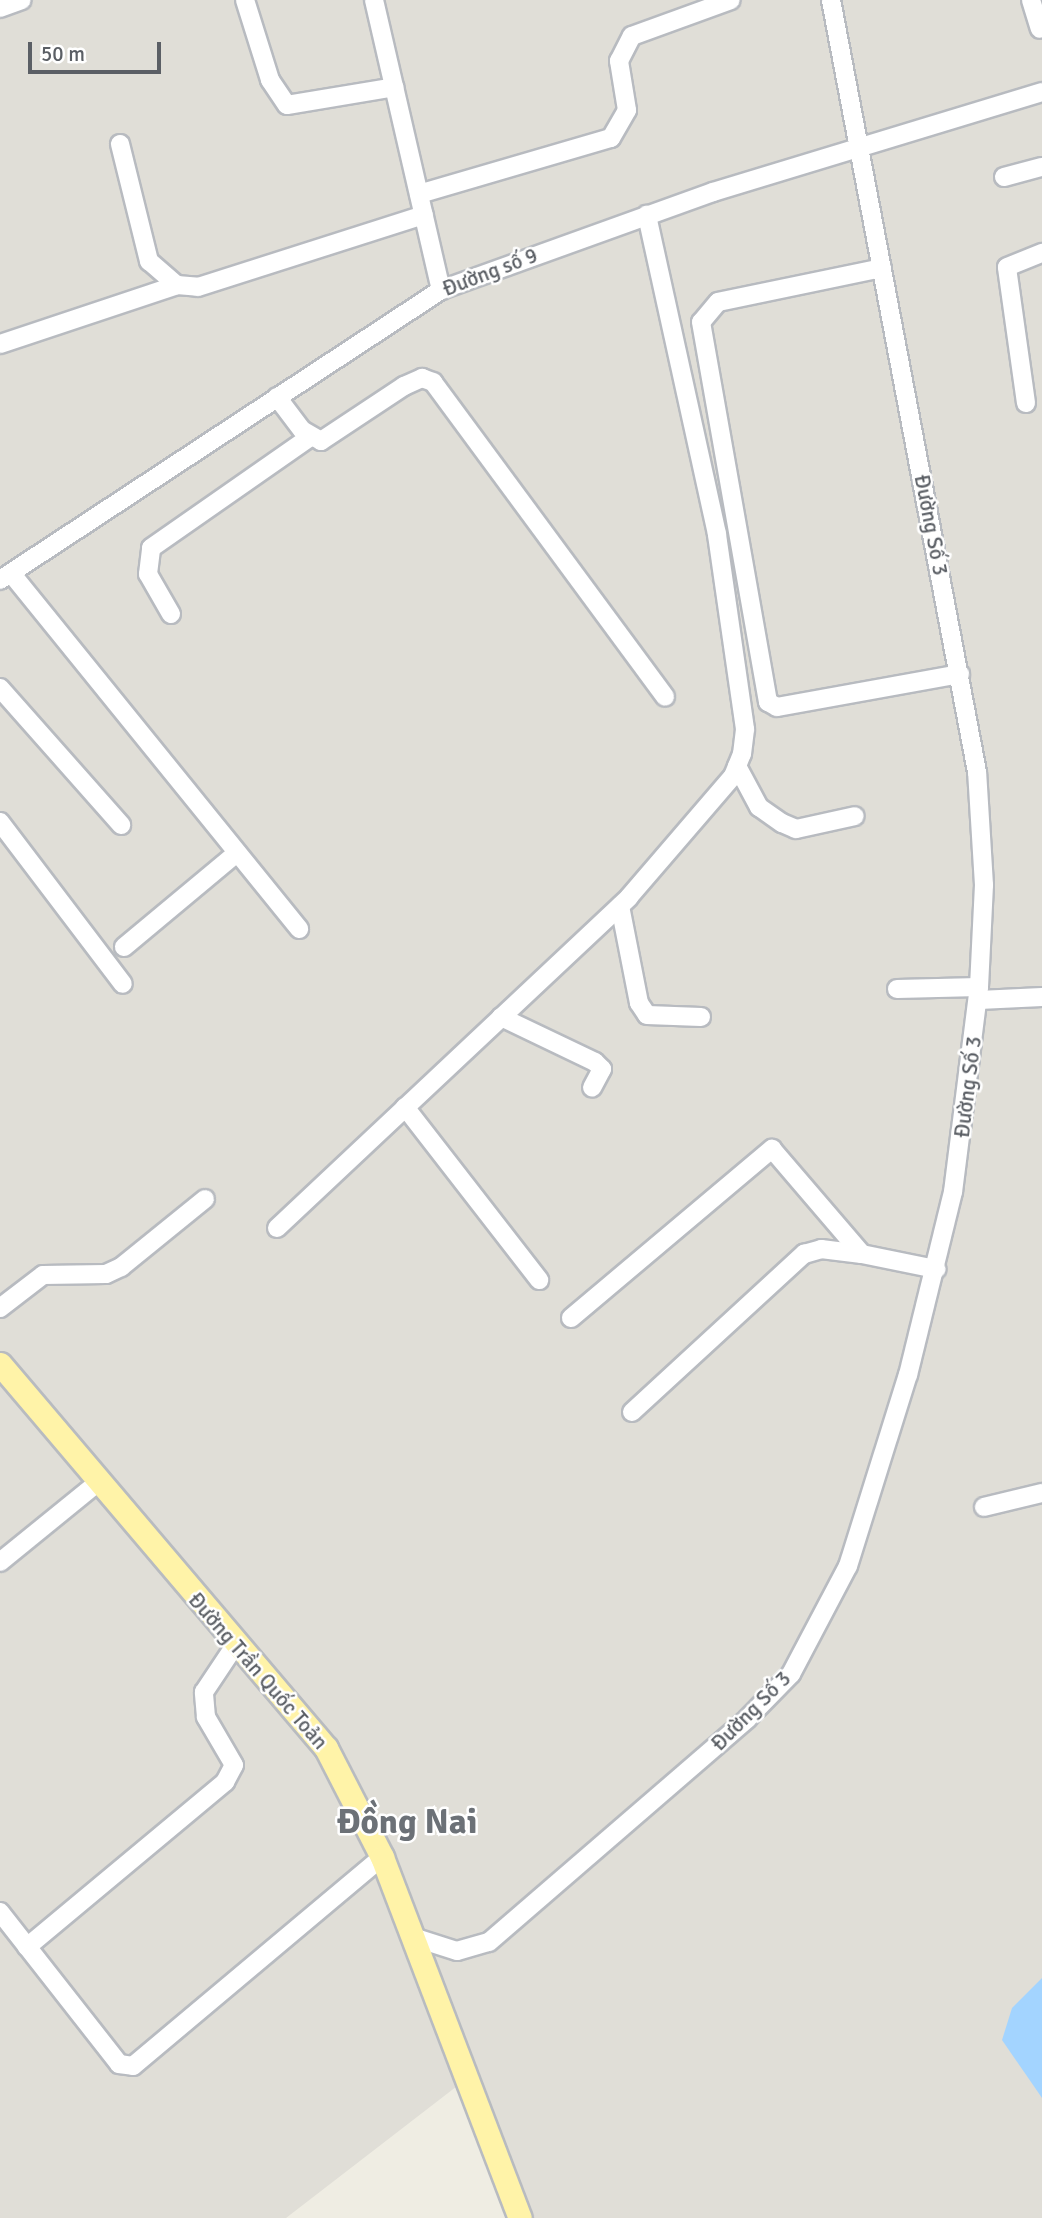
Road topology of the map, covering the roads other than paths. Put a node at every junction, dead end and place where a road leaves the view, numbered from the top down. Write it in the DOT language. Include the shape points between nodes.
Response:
graph roads {
  1 [pos="22,0"];
  2 [pos="245,0"];
  3 [pos="374,0"];
  4 [pos="731,0"];
  5 [pos="831,0"];
  6 [pos="1031,0"];
  7 [pos="0,8"];
  8 [pos="1040,29"];
  9 [pos="394,87"];
  10 [pos="1042,92"];
  11 [pos="120,144"];
  12 [pos="862,145"];
  13 [pos="1042,167"];
  14 [pos="1003,177"];
  15 [pos="419,194"];
  16 [pos="424,215"];
  17 [pos="647,215"];
  18 [pos="1042,253"];
  19 [pos="882,268"];
  20 [pos="177,285"];
  21 [pos="441,290"];
  22 [pos="0,344"];
  23 [pos="276,397"];
  24 [pos="1026,403"];
  25 [pos="310,437"];
  26 [pos="6,577"];
  27 [pos="171,614"];
  28 [pos="960,674"];
  29 [pos="0,688"];
  30 [pos="665,697"];
  31 [pos="737,766"];
  32 [pos="855,816"];
  33 [pos="0,822"];
  34 [pos="121,825"];
  35 [pos="237,853"];
  36 [pos="620,906"];
  37 [pos="299,929"];
  38 [pos="124,947"];
  39 [pos="123,984"];
  40 [pos="897,989"];
  41 [pos="979,994"];
  42 [pos="1042,997"];
  43 [pos="501,1017"];
  44 [pos="701,1017"];
  45 [pos="592,1088"];
  46 [pos="405,1107"];
  47 [pos="205,1199"];
  48 [pos="277,1228"];
  49 [pos="862,1254"];
  50 [pos="936,1269"];
  51 [pos="539,1280"];
  52 [pos="0,1308"];
  53 [pos="571,1318"];
  54 [pos="0,1364"];
  55 [pos="632,1412"];
  56 [pos="96,1485"];
  57 [pos="1042,1493"];
  58 [pos="984,1507"];
  59 [pos="0,1562"];
  60 [pos="236,1644"];
  61 [pos="382,1857"];
  62 [pos="0,1912"];
  63 [pos="413,1937"];
  64 [pos="27,1947"];
  65 [pos="520,2218"];
  1 -- 7 [label="street"];
  2 -- 9 [label="street" via="270,80 287,105"];
  3 -- 9 [label="street"];
  4 -- 15 [label="street" via="632,36 619,61 627,110 611,138"];
  5 -- 12 [label="street, Đường Số 3"];
  6 -- 8 [label="street"];
  9 -- 15 [label="street"];
  10 -- 12 [label="street, Đường số 9"];
  11 -- 20 [label="street" via="149,261"];
  12 -- 17 [label="street, Đường số 9"];
  12 -- 19 [label="street, Đường Số 3"];
  13 -- 14 [label="street"];
  15 -- 16 [label="street"];
  16 -- 20 [label="street" via="198,287"];
  16 -- 21 [label="street"];
  17 -- 21 [label="street, Đường số 9"];
  17 -- 31 [label="street" via="716,534 745,729"];
  18 -- 24 [label="street" via="1007,267"];
  19 -- 28 [label="street, Đường Số 3"];
  19 -- 28 [label="street" via="718,302 701,321 768,702 777,707"];
  20 -- 22 [label="street"];
  21 -- 23 [label="street, Đường số 9"];
  23 -- 25 [label="street"];
  23 -- 26 [label="street, Đường số 9"];
  25 -- 27 [label="street" via="151,548 148,574"];
  25 -- 30 [label="street" via="321,440 347,428 404,386 422,378 433,382"];
  26 -- 35 [label="street"];
  28 -- 41 [label="street, Đường Số 3" via="982,840"];
  29 -- 34 [label="street"];
  31 -- 32 [label="street" via="759,807 782,824 796,829"];
  31 -- 36 [label="street"];
  33 -- 39 [label="street"];
  35 -- 37 [label="street"];
  35 -- 38 [label="street"];
  36 -- 43 [label="street"];
  36 -- 44 [label="street" via="647,1015"];
  40 -- 41 [label="street"];
  41 -- 42 [label="street"];
  41 -- 50 [label="street, Đường Số 3" via="953,1192"];
  43 -- 45 [label="street" via="595,1062 602,1069"];
  43 -- 46 [label="street"];
  46 -- 48 [label="street"];
  46 -- 51 [label="street"];
  47 -- 52 [label="street" via="121,1267 106,1274 43,1275"];
  49 -- 50 [label="street"];
  49 -- 53 [label="street" via="772,1149"];
  49 -- 55 [label="street" via="821,1249 804,1254"];
  50 -- 63 [label="street, Đường Số 3" via="848,1566 791,1674 747,1719 489,1942 457,1951"];
  54 -- 56 [label="main road, Đường Trần Quốc Toản"];
  56 -- 59 [label="street"];
  56 -- 60 [label="main road, Đường Trần Quốc Toản"];
  57 -- 58 [label="street"];
  60 -- 61 [label="main road, Đường Trần Quốc Toản" via="326,1748"];
  60 -- 64 [label="street" via="204,1692 206,1717 234,1765 225,1782"];
  61 -- 63 [label="main road, Đường Trần Quốc Toản"];
  61 -- 64 [label="street" via="133,2066 119,2064"];
  62 -- 64 [label="street"];
  63 -- 65 [label="main road, Đường Trần Quốc Toản"];
}
